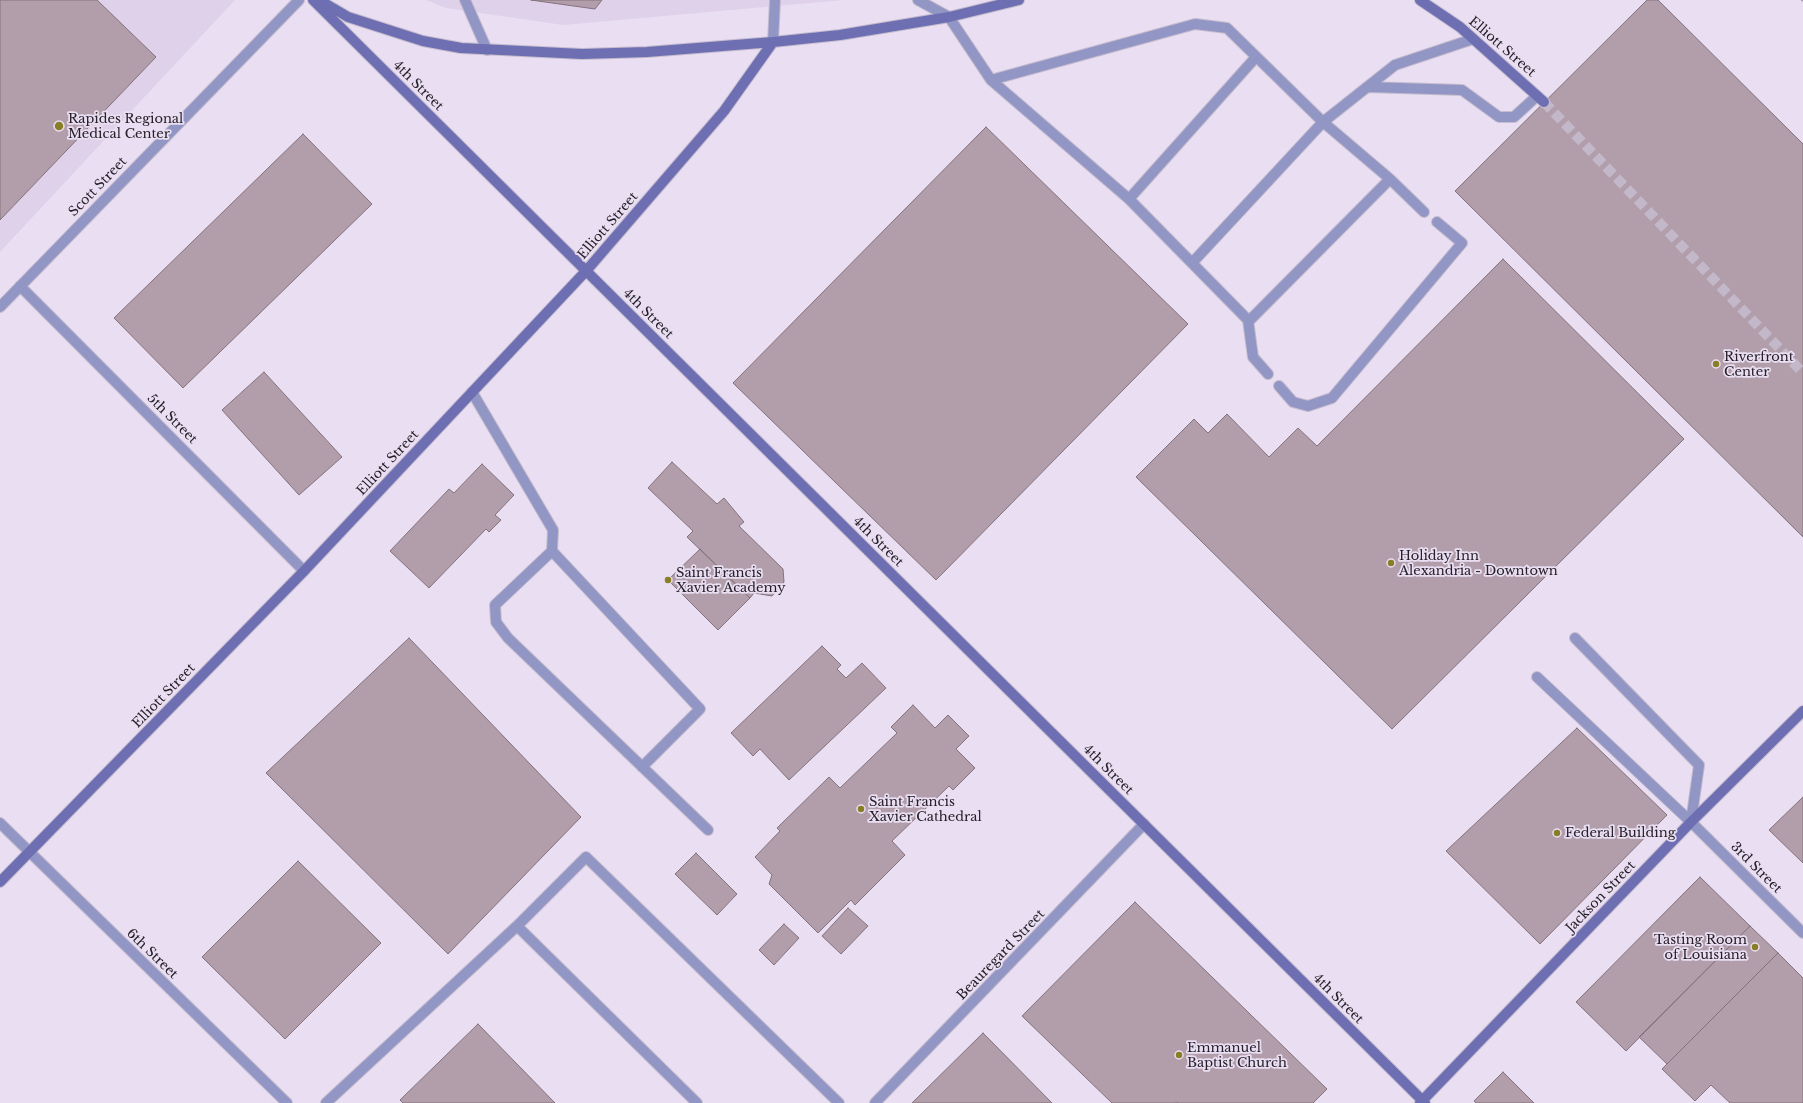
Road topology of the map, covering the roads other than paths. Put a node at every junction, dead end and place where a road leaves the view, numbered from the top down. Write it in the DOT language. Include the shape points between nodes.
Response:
graph roads {
  1 [pos="299,0"];
  2 [pos="313,0"];
  3 [pos="318,0"];
  4 [pos="465,0"];
  5 [pos="774,0"];
  6 [pos="918,0"];
  7 [pos="1019,0"];
  8 [pos="1420,0"];
  9 [pos="949,17"];
  10 [pos="1473,39"];
  11 [pos="774,42"];
  12 [pos="487,50"];
  13 [pos="1256,57"];
  14 [pos="991,80"];
  15 [pos="1368,87"];
  16 [pos="1541,99"];
  17 [pos="1323,122"];
  18 [pos="1390,179"];
  19 [pos="1128,199"];
  20 [pos="1424,212"];
  21 [pos="1438,222"];
  22 [pos="1192,264"];
  23 [pos="586,271"];
  24 [pos="20,286"];
  25 [pos="0,307"];
  26 [pos="1248,320"];
  27 [pos="1268,374"];
  28 [pos="1279,386"];
  29 [pos="472,392"];
  30 [pos="552,551"];
  31 [pos="304,571"];
  32 [pos="1575,638"];
  33 [pos="1537,677"];
  34 [pos="1803,711"];
  35 [pos="642,767"];
  36 [pos="1691,822"];
  37 [pos="0,823"];
  38 [pos="1144,824"];
  39 [pos="708,830"];
  40 [pos="30,852"];
  41 [pos="0,882"];
  42 [pos="517,926"];
  43 [pos="1803,933"];
  44 [pos="1423,1102"];
  45 [pos="287,1103"];
  46 [pos="326,1103"];
  47 [pos="697,1103"];
  48 [pos="839,1103"];
  49 [pos="876,1103"];
  1 -- 24 [label="street, Scott Street"];
  2 -- 23 [label="main road, 4th Street"];
  3 -- 12 [label="main road" via="348,17 423,41"];
  4 -- 12 [label="street"];
  5 -- 11 [label="street"];
  6 -- 9 [label="street"];
  7 -- 9 [label="main road"];
  8 -- 10 [label="main road, Elliott Street"];
  9 -- 11 [label="main road" via="840,35"];
  9 -- 14 [label="street"];
  10 -- 15 [label="street" via="1396,65"];
  10 -- 16 [label="main road, Elliott Street"];
  11 -- 12 [label="main road" via="648,52 582,54"];
  11 -- 23 [label="main road, Elliott Street" via="724,111"];
  13 -- 14 [label="street" via="1227,28 1195,24"];
  13 -- 17 [label="street"];
  13 -- 19 [label="street"];
  14 -- 19 [label="street"];
  15 -- 16 [label="street" via="1462,90 1499,117 1514,117"];
  15 -- 17 [label="street"];
  17 -- 18 [label="street"];
  17 -- 22 [label="street"];
  18 -- 20 [label="street"];
  18 -- 26 [label="street"];
  19 -- 22 [label="street"];
  21 -- 28 [label="street" via="1462,243 1332,398 1308,406 1293,402"];
  22 -- 26 [label="street"];
  23 -- 29 [label="main road, Elliott Street"];
  23 -- 38 [label="main road, 4th Street"];
  24 -- 25 [label="street, Scott Street"];
  24 -- 31 [label="street, 5th Street"];
  26 -- 27 [label="street" via="1253,358"];
  29 -- 30 [label="street" via="553,530"];
  29 -- 31 [label="main road, Elliott Street"];
  30 -- 35 [label="street" via="700,709"];
  30 -- 35 [label="street" via="495,605 496,622 508,638"];
  31 -- 40 [label="main road, Elliott Street"];
  32 -- 36 [label="street" via="1699,765"];
  33 -- 36 [label="street, 3rd Street"];
  34 -- 36 [label="main road, Jackson Street"];
  35 -- 39 [label="street"];
  36 -- 43 [label="street, 3rd Street"];
  36 -- 44 [label="main road, Jackson Street"];
  37 -- 40 [label="street, 6th Street"];
  38 -- 44 [label="main road, 4th Street"];
  38 -- 49 [label="street, Beauregard Street"];
  40 -- 41 [label="main road, Elliott Street"];
  40 -- 45 [label="street, 6th Street"];
  42 -- 46 [label="street"];
  42 -- 47 [label="street"];
  42 -- 48 [label="street" via="586,857"];
}
